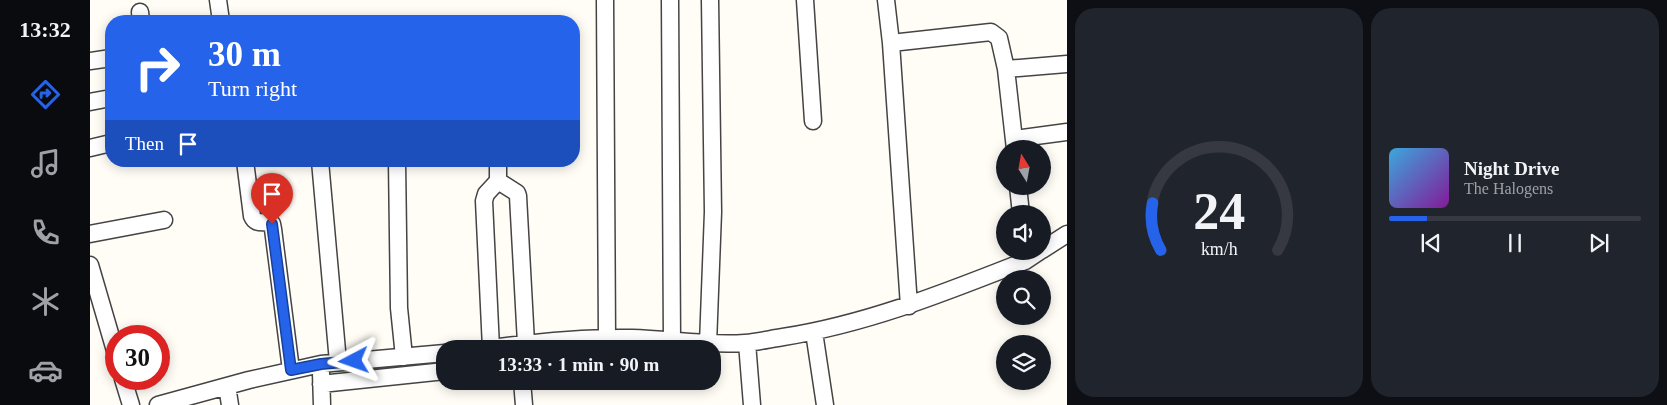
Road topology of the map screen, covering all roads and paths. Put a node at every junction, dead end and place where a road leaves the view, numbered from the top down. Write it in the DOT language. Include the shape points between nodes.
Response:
graph roads {
  1 [pos="605,0"];
  2 [pos="670,0"];
  3 [pos="710,0"];
  4 [pos="805,0"];
  5 [pos="886,0"];
  6 [pos="891,43"];
  7 [pos="105,59"];
  8 [pos="90,62"];
  9 [pos="1067,64"];
  10 [pos="1006,69"];
  11 [pos="105,99"];
  12 [pos="90,102"];
  13 [pos="813,121"];
  14 [pos="1067,132"];
  15 [pos="1014,140"];
  16 [pos="1032,140"];
  17 [pos="105,144"];
  18 [pos="90,148"];
  19 [pos="246,167"];
  20 [pos="321,167"];
  21 [pos="398,167"];
  22 [pos="498,167"];
  23 [pos="498,181"];
  24 [pos="164,220"];
  25 [pos="90,234"];
  26 [pos="1067,234"];
  27 [pos="1051,244"];
  28 [pos="1015,260"];
  29 [pos="90,265"];
  30 [pos="909,306"];
  31 [pos="108,325"];
  32 [pos="814,332"];
  33 [pos="607,338"];
  34 [pos="488,340"];
  35 [pos="526,340"];
  36 [pos="575,340"];
  37 [pos="650,340"];
  38 [pos="672,340"];
  39 [pos="708,340"];
  40 [pos="747,343"];
  41 [pos="721,344"];
  42 [pos="436,354"];
  43 [pos="404,357"];
  44 [pos="338,362"];
  45 [pos="321,364"];
  46 [pos="291,370"];
  47 [pos="436,372"];
  48 [pos="321,384"];
  49 [pos="227,386"];
  50 [pos="126,390"];
  51 [pos="523,390"];
  52 [pos="183,402"];
  53 [pos="131,405"];
  54 [pos="158,405"];
  55 [pos="230,405"];
  56 [pos="322,405"];
  57 [pos="524,405"];
  58 [pos="752,405"];
  59 [pos="826,405"];
  1 -- 33 [label="street"];
  2 -- 38 [label="street"];
  3 -- 39 [label="street" via="713,212"];
  4 -- 13 [label="street"];
  5 -- 6 [label="street"];
  6 -- 10 [label="street" via="992,32 999,38"];
  6 -- 30 [label="street"];
  7 -- 8 [label="street"];
  9 -- 10 [label="street"];
  10 -- 15 [label="street"];
  11 -- 12 [label="street"];
  14 -- 16 [label="street"];
  17 -- 18 [label="street"];
  19 -- 46 [label="street" via="254,221 272,224"];
  20 -- 44 [label="street"];
  21 -- 43 [label="street" via="399,308"];
  22 -- 23 [label="street"];
  23 -- 34 [label="street" via="484,201"];
  23 -- 35 [label="street" via="518,196"];
  24 -- 25 [label="street"];
  26 -- 27 [label="street"];
  28 -- 30 [label="street"];
  29 -- 31 [label="street"];
  30 -- 32 [label="street"];
  32 -- 40 [label="street"];
  32 -- 59 [label="street"];
  33 -- 36 [label="street"];
  33 -- 37 [label="street"];
  40 -- 41 [label="street"];
  40 -- 58 [label="street"];
  42 -- 43 [label="street"];
  43 -- 44 [label="street"];
  44 -- 45 [label="street"];
  45 -- 46 [label="street"];
  45 -- 48 [label="street"];
  46 -- 49 [label="street"];
  47 -- 48 [label="street"];
  48 -- 56 [label="street"];
  49 -- 52 [label="street"];
  49 -- 55 [label="street"];
  50 -- 53 [label="street"];
  51 -- 57 [label="street"];
  52 -- 54 [label="street"];
}
